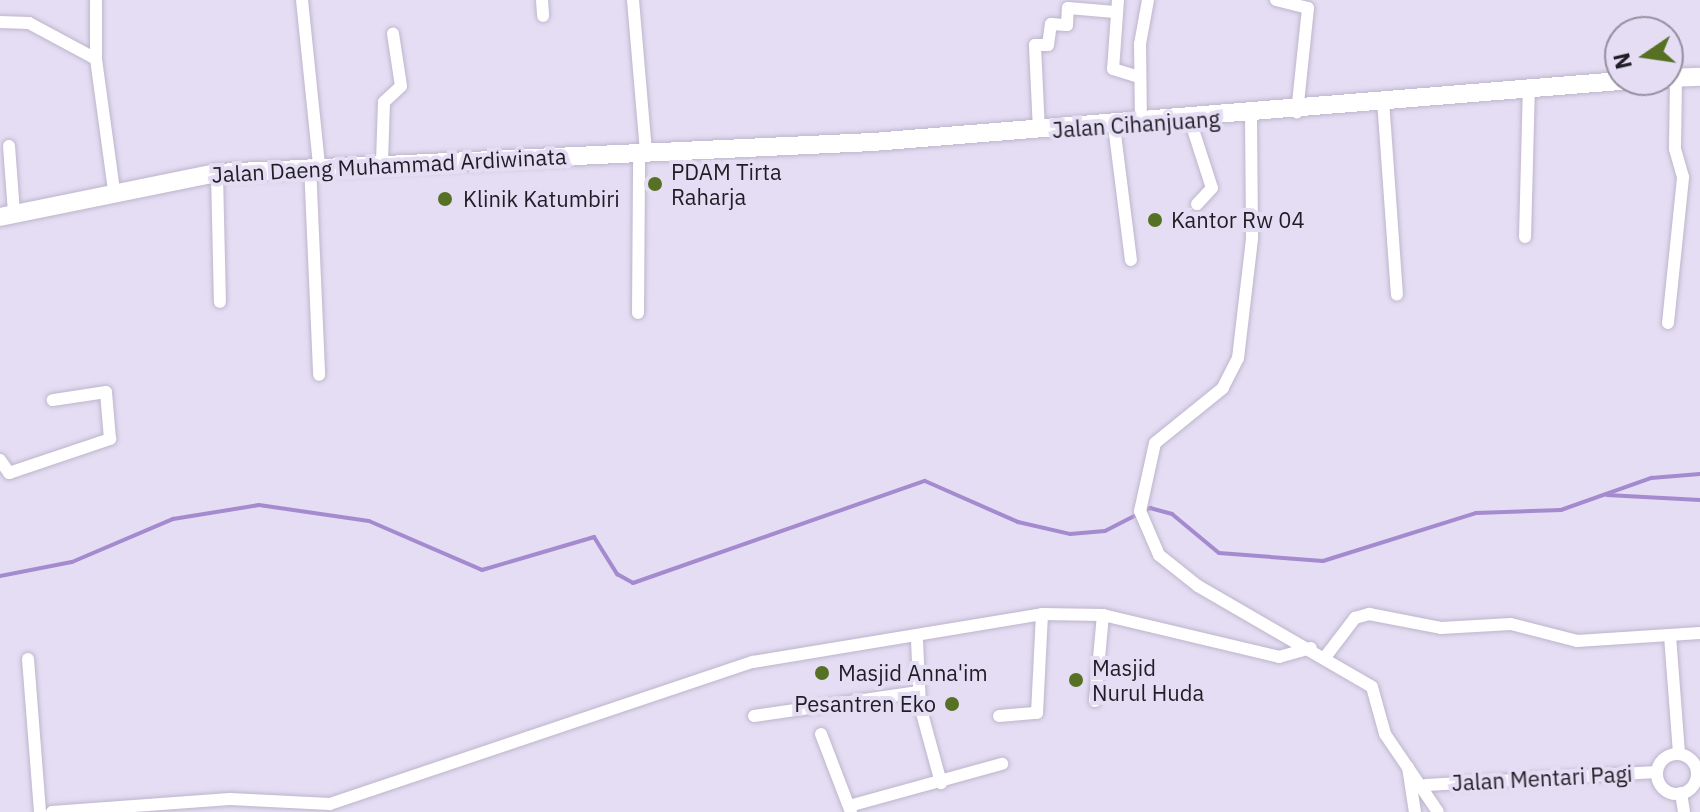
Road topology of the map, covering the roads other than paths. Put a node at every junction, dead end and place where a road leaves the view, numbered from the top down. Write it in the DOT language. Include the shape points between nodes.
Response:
graph roads {
  1 [pos="96,0"];
  2 [pos="302,0"];
  3 [pos="542,0"];
  4 [pos="633,0"];
  5 [pos="1148,0"];
  6 [pos="1276,0"];
  7 [pos="1116,6"];
  8 [pos="543,16"];
  9 [pos="0,22"];
  10 [pos="393,34"];
  11 [pos="96,59"];
  12 [pos="1140,77"];
  13 [pos="1604,81"];
  14 [pos="1529,85"];
  15 [pos="1673,96"];
  16 [pos="1383,100"];
  17 [pos="1297,112"];
  18 [pos="1251,116"];
  19 [pos="1190,120"];
  20 [pos="1141,124"];
  21 [pos="1114,126"];
  22 [pos="1039,131"];
  23 [pos="9,146"];
  24 [pos="642,152"];
  25 [pos="382,162"];
  26 [pos="314,165"];
  27 [pos="217,173"];
  28 [pos="114,191"];
  29 [pos="1197,204"];
  30 [pos="7,215"];
  31 [pos="1525,237"];
  32 [pos="1131,260"];
  33 [pos="1397,294"];
  34 [pos="220,302"];
  35 [pos="638,313"];
  36 [pos="1668,323"];
  37 [pos="319,375"];
  38 [pos="53,400"];
  39 [pos="0,460"];
  40 [pos="1042,614"];
  41 [pos="1103,615"];
  42 [pos="1700,633"];
  43 [pos="1670,636"];
  44 [pos="917,640"];
  45 [pos="1311,648"];
  46 [pos="1326,656"];
  47 [pos="28,659"];
  48 [pos="918,692"];
  49 [pos="1095,701"];
  50 [pos="754,716"];
  51 [pos="999,716"];
  52 [pos="821,734"];
  53 [pos="1679,754"];
  54 [pos="1002,764"];
  55 [pos="1408,767"];
  56 [pos="1657,772"];
  57 [pos="941,783"];
  58 [pos="1426,785"];
  59 [pos="1681,793"];
  60 [pos="850,809"];
  61 [pos="1437,811"];
  62 [pos="40,812"];
  63 [pos="52,812"];
  64 [pos="1415,812"];
  65 [pos="1684,812"];
  1 -- 11 [label="street"];
  2 -- 26 [label="street"];
  3 -- 8 [label="street"];
  4 -- 24 [label="street"];
  5 -- 12 [label="street"];
  6 -- 17 [label="street" via="1308,8"];
  7 -- 12 [label="street" via="1113,69"];
  7 -- 22 [label="street" via="1068,8 1067,25 1051,24 1048,45 1035,45"];
  9 -- 11 [label="street" via="29,23"];
  10 -- 25 [label="street" via="401,86 384,102"];
  11 -- 28 [label="street"];
  12 -- 20 [label="street"];
  13 -- 14 [label="main road, Jalan Cihanjuang"];
  14 -- 16 [label="main road, Jalan Cihanjuang"];
  14 -- 31 [label="street"];
  15 -- 36 [label="street" via="1675,149 1683,177"];
  16 -- 17 [label="main road, Jalan Cihanjuang"];
  16 -- 33 [label="street"];
  17 -- 18 [label="main road, Jalan Cihanjuang"];
  18 -- 19 [label="main road, Jalan Cihanjuang"];
  18 -- 45 [label="street" via="1252,239 1238,358 1223,388 1155,443 1140,511 1159,555"];
  19 -- 20 [label="main road, Jalan Cihanjuang"];
  19 -- 29 [label="street" via="1212,188"];
  20 -- 21 [label="main road, Jalan Cihanjuang"];
  21 -- 22 [label="main road, Jalan Cihanjuang"];
  21 -- 32 [label="street"];
  22 -- 24 [label="main road, Jalan Cihanjuang"];
  23 -- 30 [label="street"];
  24 -- 25 [label="main road, Jalan Daeng Muhammad Ardiwinata"];
  24 -- 35 [label="street"];
  25 -- 26 [label="main road, Jalan Daeng Muhammad Ardiwinata"];
  26 -- 27 [label="main road, Jalan Daeng Muhammad Ardiwinata"];
  26 -- 37 [label="street"];
  27 -- 28 [label="main road, Jalan Daeng Muhammad Ardiwinata"];
  27 -- 34 [label="street"];
  28 -- 30 [label="main road, Jalan Daeng Muhammad Ardiwinata"];
  38 -- 39 [label="street" via="106,392 110,439 9,473"];
  40 -- 41 [label="street"];
  40 -- 44 [label="street"];
  40 -- 51 [label="street" via="1037,713"];
  41 -- 45 [label="street" via="1279,657"];
  41 -- 49 [label="street"];
  42 -- 43 [label="street"];
  43 -- 46 [label="street" via="1577,641 1511,624 1441,628 1369,614 1355,618"];
  43 -- 53 [label="street"];
  44 -- 48 [label="street"];
  44 -- 63 [label="street" via="753,662 330,804 230,799"];
  45 -- 46 [label="street"];
  46 -- 55 [label="street" via="1372,687 1385,734"];
  47 -- 62 [label="street"];
  48 -- 50 [label="street"];
  48 -- 57 [label="street"];
  52 -- 60 [label="street"];
  53 -- 56 [label="street" via="1662,760"];
  53 -- 59 [label="street" via="1696,770"];
  54 -- 57 [label="street"];
  55 -- 58 [label="street"];
  55 -- 64 [label="street"];
  56 -- 58 [label="street, Jalan Mentari Pagi"];
  56 -- 59 [label="street" via="1664,788"];
  57 -- 60 [label="street"];
  58 -- 61 [label="street"];
  59 -- 65 [label="street"];
}
